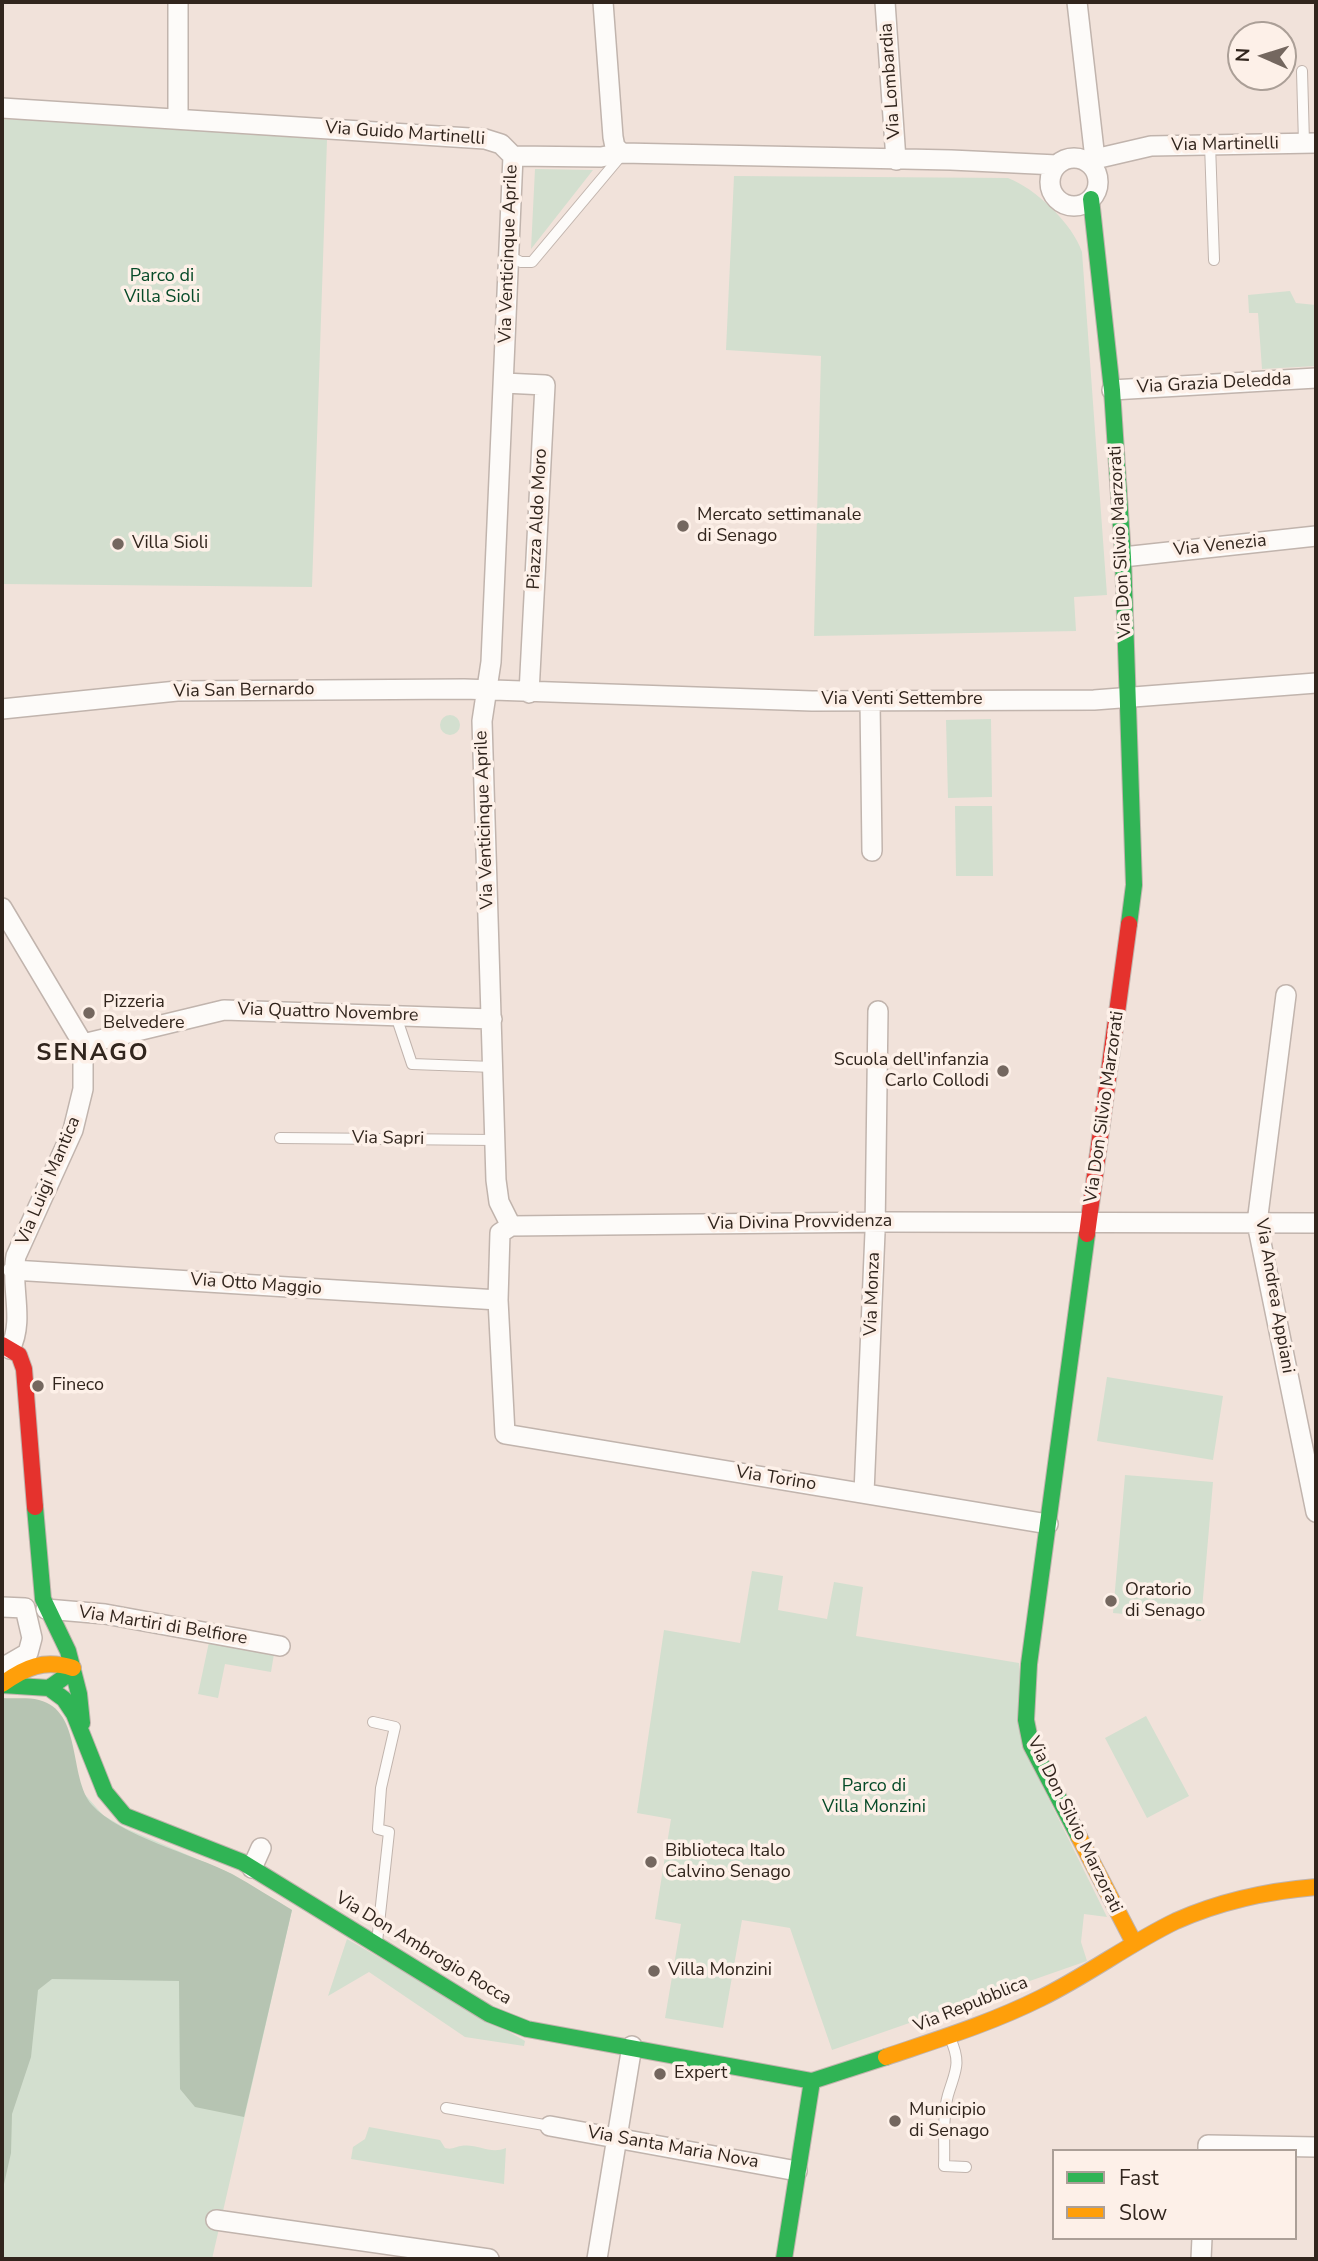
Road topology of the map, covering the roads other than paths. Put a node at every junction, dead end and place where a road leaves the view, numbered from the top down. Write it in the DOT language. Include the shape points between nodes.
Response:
graph roads {
  1 [pos="178,2"];
  2 [pos="603,2"];
  3 [pos="885,2"];
  4 [pos="1077,2"];
  5 [pos="1302,71"];
  6 [pos="2,108"];
  7 [pos="1090,114"];
  8 [pos="178,118"];
  9 [pos="1310,143"];
  10 [pos="1209,144"];
  11 [pos="1133,151"];
  12 [pos="622,153"];
  13 [pos="513,156"];
  14 [pos="896,160"];
  15 [pos="1059,163"];
  16 [pos="1013,164"];
  17 [pos="1094,167"];
  18 [pos="1050,187"];
  19 [pos="1083,203"];
  20 [pos="1096,243"];
  21 [pos="509,256"];
  22 [pos="1214,260"];
  23 [pos="1316,377"];
  24 [pos="504,383"];
  25 [pos="1112,390"];
  26 [pos="1316,536"];
  27 [pos="1123,557"];
  28 [pos="1316,683"];
  29 [pos="488,690"];
  30 [pos="529,694"];
  31 [pos="1130,699"];
  32 [pos="870,701"];
  33 [pos="2,709"];
  34 [pos="872,851"];
  35 [pos="2,908"];
  36 [pos="1286,995"];
  37 [pos="878,1011"];
  38 [pos="396,1015"];
  39 [pos="492,1018"];
  40 [pos="83,1044"];
  41 [pos="493,1067"];
  42 [pos="280,1138"];
  43 [pos="495,1140"];
  44 [pos="876,1222"];
  45 [pos="1089,1222"];
  46 [pos="1257,1223"];
  47 [pos="1316,1223"];
  48 [pos="511,1226"];
  49 [pos="13,1270"];
  50 [pos="498,1300"];
  51 [pos="6,1347"];
  52 [pos="864,1493"];
  53 [pos="1316,1512"];
  54 [pos="1048,1524"];
  55 [pos="2,1607"];
  56 [pos="46,1609"];
  57 [pos="280,1646"];
  58 [pos="2,1668"];
  59 [pos="73,1668"];
  60 [pos="2,1684"];
  61 [pos="48,1688"];
  62 [pos="373,1722"];
  63 [pos="83,1731"];
  64 [pos="261,1848"];
  65 [pos="252,1868"];
  66 [pos="1316,1886"];
  67 [pos="1134,1943"];
  68 [pos="377,1945"];
  69 [pos="950,2037"];
  70 [pos="632,2046"];
  71 [pos="813,2081"];
  72 [pos="446,2108"];
  73 [pos="550,2126"];
  74 [pos="616,2137"];
  75 [pos="1316,2147"];
  76 [pos="1208,2149"];
  77 [pos="966,2167"];
  78 [pos="797,2171"];
  79 [pos="216,2220"];
  80 [pos="1202,2240"];
  81 [pos="489,2259"];
  82 [pos="597,2259"];
  83 [pos="784,2259"];
  84 [pos="1201,2259"];
  1 -- 8 [label="street"];
  2 -- 12 [label="street" via="614,142"];
  3 -- 14 [label="street, Via Lombardia"];
  4 -- 7 [label="street"];
  5 -- 9 [label="lane"];
  6 -- 8 [label="street, Via Guido Martinelli"];
  7 -- 11 [label="street" via="1107,141"];
  7 -- 15 [label="street" via="1075,149"];
  7 -- 17 [label="street"];
  8 -- 13 [label="street, Via Guido Martinelli" via="485,139 500,144"];
  9 -- 10 [label="street, Via Martinelli"];
  10 -- 11 [label="street, Via Martinelli"];
  10 -- 22 [label="lane"];
  11 -- 17 [label="street"];
  12 -- 13 [label="street, Via Guido Martinelli"];
  12 -- 14 [label="street, Via Guido Martinelli"];
  12 -- 21 [label="lane" via="532,262"];
  13 -- 21 [label="street, Via Venticinque Aprile"];
  14 -- 16 [label="street, Via Guido Martinelli"];
  15 -- 16 [label="street"];
  15 -- 17 [label="street" via="1076,157"];
  15 -- 18 [label="street"];
  16 -- 18 [label="street"];
  17 -- 19 [label="street"];
  18 -- 19 [label="street" via="1062,203"];
  19 -- 20 [label="street, Via Don Silvio Marzorati"];
  20 -- 25 [label="street, Via Don Silvio Marzorati"];
  21 -- 24 [label="street, Via Venticinque Aprile"];
  23 -- 25 [label="street, Via Grazia Deledda"];
  24 -- 29 [label="street, Via Venticinque Aprile"];
  24 -- 30 [label="street, Piazza Aldo Moro" via="545,385"];
  25 -- 27 [label="street, Via Don Silvio Marzorati"];
  26 -- 27 [label="street, Via Venezia"];
  27 -- 31 [label="street, Via Don Silvio Marzorati"];
  28 -- 31 [label="street, Via Venti Settembre"];
  29 -- 30 [label="street, Via Venti Settembre"];
  29 -- 33 [label="street, Via San Bernardo" via="141,693"];
  29 -- 39 [label="street, Via Venticinque Aprile" via="482,746"];
  30 -- 32 [label="street, Via Venti Settembre"];
  31 -- 32 [label="street, Via Venti Settembre"];
  31 -- 45 [label="street, Via Don Silvio Marzorati" via="1134,885"];
  32 -- 34 [label="street"];
  35 -- 40 [label="street"];
  36 -- 46 [label="street, Via Andrea Appiani"];
  37 -- 44 [label="street, Via Monza"];
  38 -- 39 [label="street, Via Quattro Novembre"];
  38 -- 40 [label="street, Via Quattro Novembre" via="224,1010"];
  38 -- 41 [label="lane" via="412,1064"];
  39 -- 41 [label="street, Via Venticinque Aprile"];
  40 -- 49 [label="street, Via Luigi Mantica" via="83,1089 73,1130"];
  41 -- 43 [label="street, Via Venticinque Aprile"];
  42 -- 43 [label="lane, Via Sapri"];
  43 -- 48 [label="street, Via Venticinque Aprile" via="499,1202"];
  44 -- 45 [label="street, Via Divina Provvidenza"];
  44 -- 48 [label="street, Via Divina Provvidenza"];
  44 -- 52 [label="street, Via Monza"];
  45 -- 46 [label="street, Via Divina Provvidenza"];
  45 -- 54 [label="street, Via Don Silvio Marzorati"];
  46 -- 47 [label="street, Via Divina Provvidenza"];
  46 -- 53 [label="street, Via Andrea Appiani"];
  48 -- 50 [label="street" via="502,1229 498,1237"];
  49 -- 50 [label="street, Via Otto Maggio"];
  49 -- 51 [label="street, Via Luigi Mantica" via="17,1324"];
  50 -- 52 [label="street, Via Torino" via="504,1433"];
  51 -- 56 [label="street" via="19,1355 24,1369"];
  52 -- 54 [label="street, Via Torino"];
  54 -- 67 [label="street, Via Don Silvio Marzorati" via="1029,1664 1028,1733"];
  55 -- 58 [label="street" via="25,1608 32,1638 27,1653"];
  56 -- 57 [label="street, Via Martiri di Belfiore" via="105,1614"];
  56 -- 59 [label="street"];
  59 -- 60 [label="street" via="54,1661 37,1662"];
  59 -- 61 [label="street"];
  59 -- 63 [label="street"];
  60 -- 61 [label="street"];
  61 -- 63 [label="street" via="64,1699"];
  62 -- 68 [label="lane" via="396,1727 381,1788 378,1829 389,1832"];
  63 -- 65 [label="street, Via Don Ambrogio Rocca" via="105,1792 125,1816"];
  64 -- 65 [label="street"];
  65 -- 68 [label="street, Via Don Ambrogio Rocca"];
  66 -- 67 [label="street, Via Repubblica" via="1244,1896"];
  67 -- 69 [label="street, Via Repubblica" via="1044,1997"];
  68 -- 70 [label="street, Via Don Ambrogio Rocca" via="514,2026"];
  69 -- 71 [label="street, Via Repubblica"];
  69 -- 77 [label="lane" via="958,2055 948,2095 944,2166"];
  70 -- 71 [label="street, Via Don Ambrogio Rocca"];
  70 -- 74 [label="street"];
  71 -- 78 [label="street"];
  72 -- 73 [label="lane"];
  73 -- 74 [label="street, Via Santa Maria Nova"];
  74 -- 78 [label="street, Via Santa Maria Nova"];
  74 -- 82 [label="street"];
  75 -- 76 [label="street" via="1208,2145"];
  78 -- 83 [label="street"];
  79 -- 81 [label="street"];
  80 -- 84 [label="street"];
}
